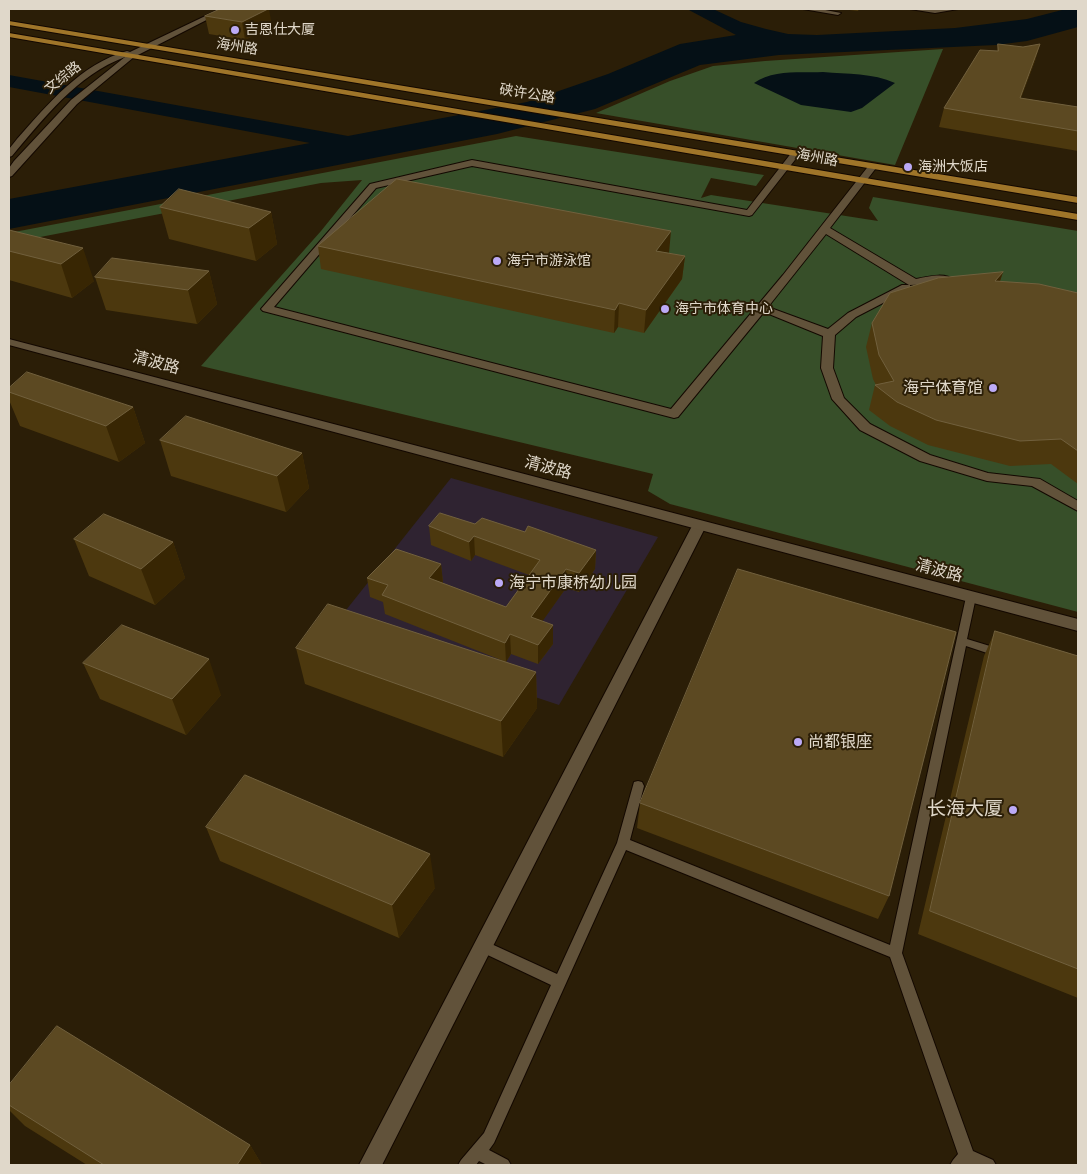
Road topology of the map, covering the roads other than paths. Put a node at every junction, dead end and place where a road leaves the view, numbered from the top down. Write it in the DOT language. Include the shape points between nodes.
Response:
graph roads {
  1 [pos="225,9"];
  2 [pos="806,9"];
  3 [pos="913,9"];
  4 [pos="955,9"];
  5 [pos="936,10"];
  6 [pos="834,11"];
  7 [pos="9,23"];
  8 [pos="9,35"];
  9 [pos="150,46"];
  10 [pos="127,55"];
  11 [pos="461,98"];
  12 [pos="442,108"];
  13 [pos="588,118"];
  14 [pos="552,127"];
  15 [pos="9,154"];
  16 [pos="795,154"];
  17 [pos="873,166"];
  18 [pos="785,167"];
  19 [pos="9,174"];
  20 [pos="862,180"];
  21 [pos="1078,200"];
  22 [pos="1078,216"];
  23 [pos="823,228"];
  24 [pos="962,281"];
  25 [pos="914,283"];
  26 [pos="762,308"];
  27 [pos="829,334"];
  28 [pos="9,342"];
  29 [pos="1078,507"];
  30 [pos="699,526"];
  31 [pos="971,597"];
  32 [pos="1078,625"];
  33 [pos="962,641"];
  34 [pos="1007,655"];
  35 [pos="638,786"];
  36 [pos="623,843"];
  37 [pos="482,946"];
  38 [pos="895,954"];
  39 [pos="559,982"];
  40 [pos="477,1152"];
  41 [pos="962,1161"];
  42 [pos="370,1165"];
  43 [pos="466,1165"];
  44 [pos="503,1165"];
  45 [pos="988,1165"];
  1 -- 9 [label="street"];
  2 -- 6 [label="street"];
  3 -- 5 [label="street"];
  4 -- 5 [label="street"];
  7 -- 9 [label="main road, 海州路"];
  8 -- 10 [label="main road, 海州路"];
  9 -- 10 [label="street"];
  9 -- 11 [label="main road, 海州路"];
  10 -- 12 [label="main road, 海州路"];
  10 -- 15 [label="street, 文综路" via="95,70 52,103"];
  10 -- 19 [label="street" via="74,102"];
  11 -- 13 [label="main road, 硖许公路"];
  12 -- 14 [label="main road, 硖许公路"];
  13 -- 16 [label="main road, 海州路"];
  14 -- 18 [label="main road, 海州路"];
  16 -- 17 [label="main road, 海州路"];
  16 -- 18 [label="street"];
  17 -- 20 [label="street"];
  17 -- 21 [label="main road, 海州路"];
  18 -- 20 [label="main road, 海州路"];
  18 -- 26 [label="street" via="749,213 472,163 373,186 268,309 674,414"];
  20 -- 22 [label="main road, 海州路"];
  20 -- 23 [label="street"];
  23 -- 25 [label="street"];
  23 -- 26 [label="street"];
  24 -- 25 [label="street" via="935,279"];
  25 -- 27 [label="street" via="852,315"];
  26 -- 27 [label="street"];
  27 -- 29 [label="street" via="827,368 838,399 865,427 925,458 987,477 1035,482"];
  28 -- 30 [label="street, 清波路"];
  30 -- 31 [label="street, 清波路"];
  30 -- 37 [label="street"];
  31 -- 32 [label="street, 清波路"];
  31 -- 33 [label="lane"];
  33 -- 34 [label="lane"];
  33 -- 38 [label="lane"];
  35 -- 36 [label="lane"];
  36 -- 38 [label="lane"];
  36 -- 39 [label="lane"];
  37 -- 39 [label="lane"];
  37 -- 42 [label="street"];
  38 -- 41 [label="lane"];
  39 -- 40 [label="lane" via="489,1138"];
  40 -- 43 [label="lane"];
  40 -- 44 [label="lane"];
  41 -- 45 [label="lane"];
}
